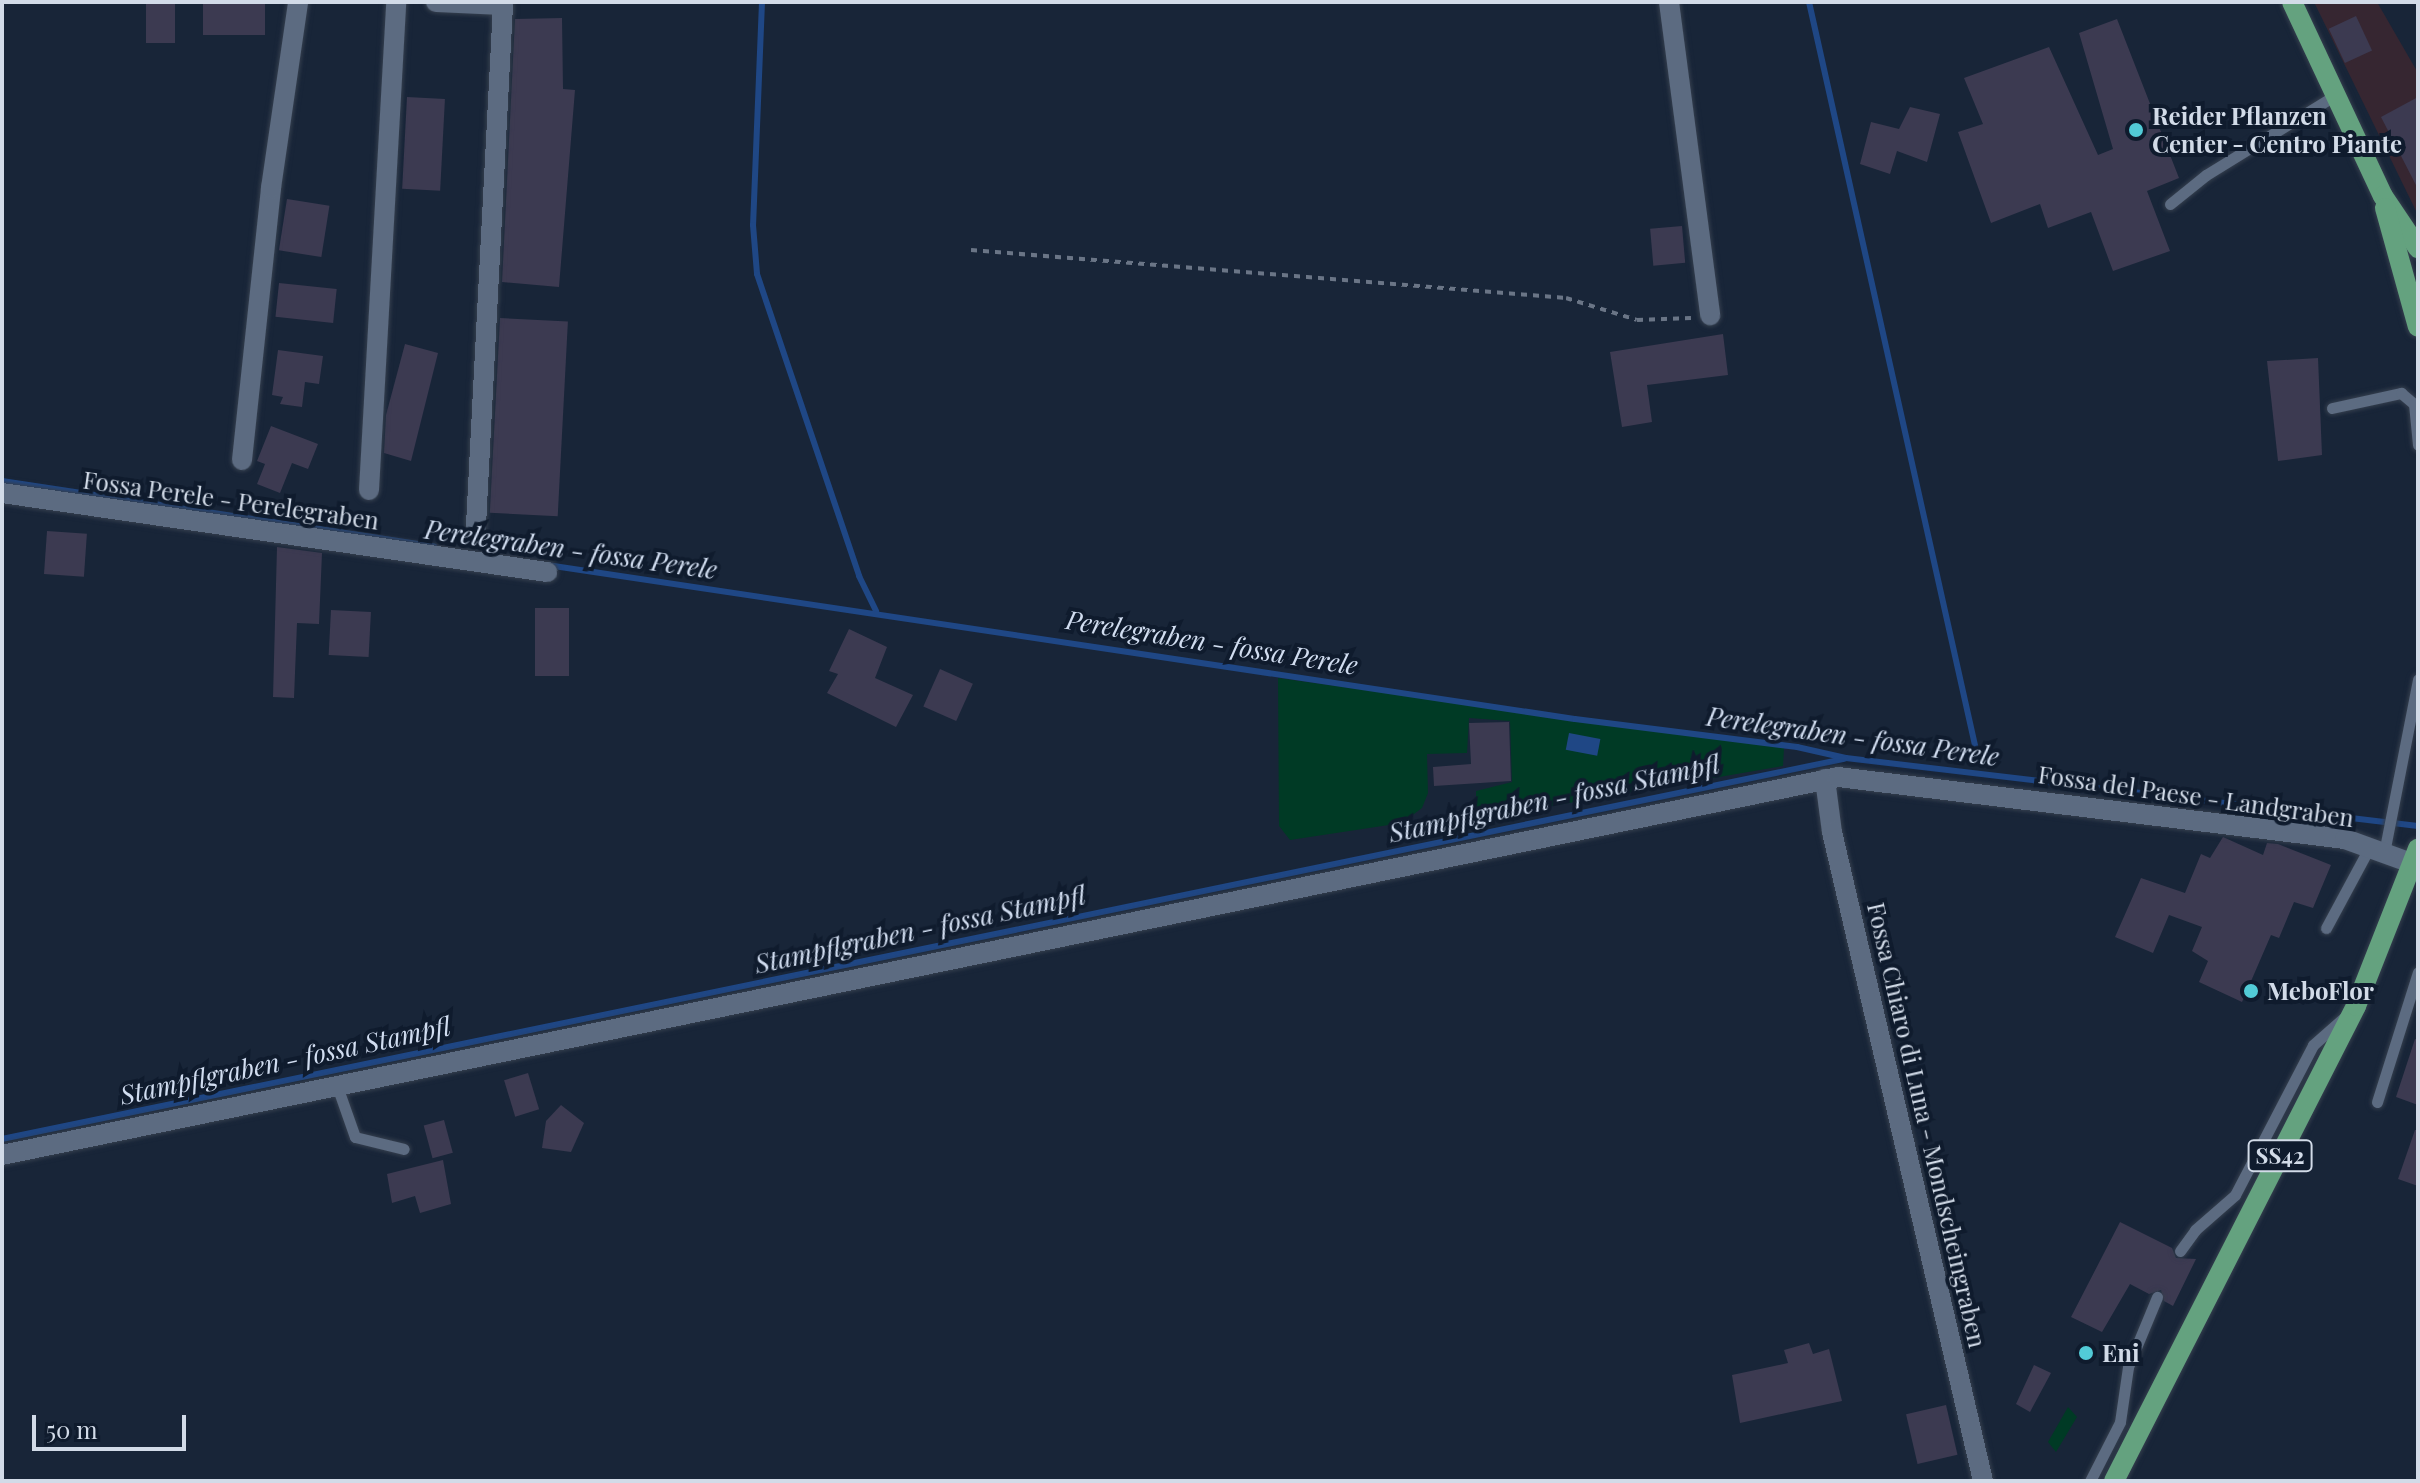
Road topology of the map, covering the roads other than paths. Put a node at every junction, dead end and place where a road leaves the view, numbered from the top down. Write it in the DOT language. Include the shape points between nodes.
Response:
graph roads {
  1 [pos="298,2"];
  2 [pos="396,2"];
  3 [pos="436,2"];
  4 [pos="1669,2"];
  5 [pos="2292,2"];
  6 [pos="2338,93"];
  7 [pos="2383,196"];
  8 [pos="2170,204"];
  9 [pos="2418,248"];
  10 [pos="1710,315"];
  11 [pos="2418,327"];
  12 [pos="2332,408"];
  13 [pos="2418,445"];
  14 [pos="242,460"];
  15 [pos="369,490"];
  16 [pos="2,493"];
  17 [pos="476,526"];
  18 [pos="547,572"];
  19 [pos="2418,679"];
  20 [pos="1825,779"];
  21 [pos="2380,846"];
  22 [pos="2416,856"];
  23 [pos="2326,928"];
  24 [pos="2418,972"];
  25 [pos="2356,1006"];
  26 [pos="337,1086"];
  27 [pos="2377,1102"];
  28 [pos="404,1149"];
  29 [pos="2,1155"];
  30 [pos="2180,1251"];
  31 [pos="2157,1297"];
  32 [pos="1983,1481"];
  33 [pos="2090,1481"];
  34 [pos="2114,1481"];
  1 -- 14 [label="street" via="271,188"];
  2 -- 15 [label="street"];
  3 -- 17 [label="street" via="503,5"];
  4 -- 10 [label="street"];
  5 -- 6 [label="main road"];
  6 -- 7 [label="main road"];
  6 -- 8 [label="lane" via="2206,175"];
  7 -- 9 [label="main road"];
  7 -- 11 [label="main road"];
  12 -- 13 [label="lane" via="2401,393 2414,404"];
  16 -- 18 [label="street, Fossa Perele - Perelegraben"];
  19 -- 21 [label="lane" via="2396,807"];
  20 -- 21 [label="street, Fossa del Paese - Landgraben"];
  20 -- 26 [label="street, Fossa del Paese - Landgraben" via="1267,891 937,967"];
  20 -- 32 [label="street, Fossa Chiaro di Luna - Mondscheingraben" via="1832,832"];
  21 -- 22 [label="street, Fossa del Paese - Landgraben"];
  21 -- 23 [label="lane"];
  22 -- 25 [label="main road, SS42"];
  24 -- 27 [label="lane"];
  25 -- 30 [label="lane" via="2313,1045 2235,1195"];
  25 -- 34 [label="main road, SS42"];
  26 -- 28 [label="lane" via="355,1137"];
  26 -- 29 [label="street, Fossa del Paese - Landgraben"];
  31 -- 33 [label="lane" via="2128,1367 2120,1422"];
}
